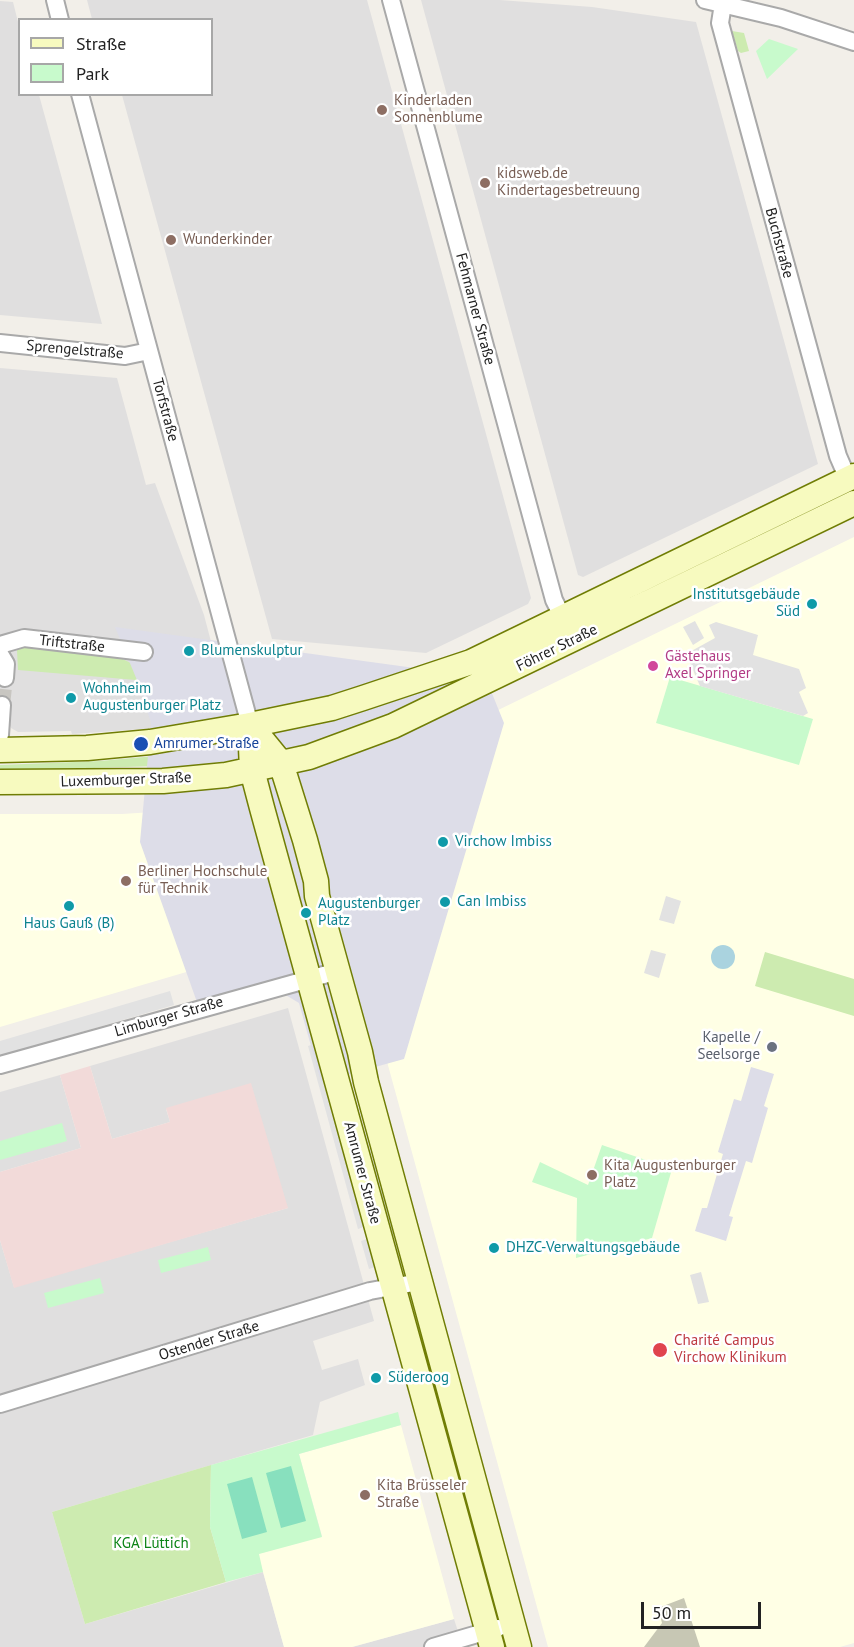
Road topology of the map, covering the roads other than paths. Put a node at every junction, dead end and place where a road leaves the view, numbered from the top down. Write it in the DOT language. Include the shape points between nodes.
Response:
graph roads {
  1 [pos="55,0"];
  2 [pos="391,0"];
  3 [pos="705,0"];
  4 [pos="723,4"];
  5 [pos="60,18"];
  6 [pos="854,42"];
  7 [pos="81,96"];
  8 [pos="0,343"];
  9 [pos="149,351"];
  10 [pos="851,478"];
  11 [pos="854,503"];
  12 [pos="563,618"];
  13 [pos="0,645"];
  14 [pos="144,652"];
  15 [pos="0,654"];
  16 [pos="5,678"];
  17 [pos="2,705"];
  18 [pos="250,725"];
  19 [pos="0,735"];
  20 [pos="0,750"];
  21 [pos="281,763"];
  22 [pos="252,770"];
  23 [pos="0,782"];
  24 [pos="338,971"];
  25 [pos="308,978"];
  26 [pos="0,1065"];
  27 [pos="419,1282"];
  28 [pos="393,1287"];
  29 [pos="0,1404"];
  30 [pos="513,1623"];
  31 [pos="489,1639"];
  32 [pos="433,1647"];
  33 [pos="519,1647"];
  1 -- 5 [label="street"];
  2 -- 12 [label="street, Fehmarner Straße" via="554,600"];
  3 -- 4 [label="street"];
  4 -- 6 [label="street"];
  4 -- 10 [label="street, Buchstraße" via="723,35 838,456"];
  7 -- 9 [label="street, Torfstraße"];
  8 -- 9 [label="street, Sprengelstraße" via="125,356"];
  9 -- 18 [label="street, Torfstraße"];
  10 -- 12 [label="main road, Föhrer Straße"];
  11 -- 21 [label="main road, Föhrer Straße" via="393,726 309,757"];
  12 -- 18 [label="main road, Föhrer Straße" via="471,662 332,708"];
  13 -- 14 [label="street, Triftstraße" via="24,638"];
  15 -- 16 [label="street" via="6,664"];
  17 -- 19 [label="street"];
  18 -- 20 [label="main road" via="130,745"];
  18 -- 21 [label="main road, Amrumer Straße"];
  18 -- 22 [label="main road, Amrumer Straße"];
  21 -- 22 [label="main road, Föhrer Straße"];
  21 -- 24 [label="main road, Amrumer Straße"];
  22 -- 23 [label="main road, Luxemburger Straße" via="163,781"];
  22 -- 25 [label="main road, Amrumer Straße"];
  24 -- 25 [label="street, Limburger Straße"];
  24 -- 27 [label="main road, Amrumer Straße"];
  25 -- 26 [label="street, Limburger Straße"];
  25 -- 28 [label="main road, Amrumer Straße"];
  27 -- 28 [label="street, Ostender Straße"];
  27 -- 30 [label="main road, Amrumer Straße"];
  28 -- 29 [label="street, Ostender Straße"];
  28 -- 31 [label="main road, Amrumer Straße"];
  30 -- 31 [label="street"];
  30 -- 33 [label="main road, Amrumer Straße"];
  31 -- 32 [label="street"];
}
